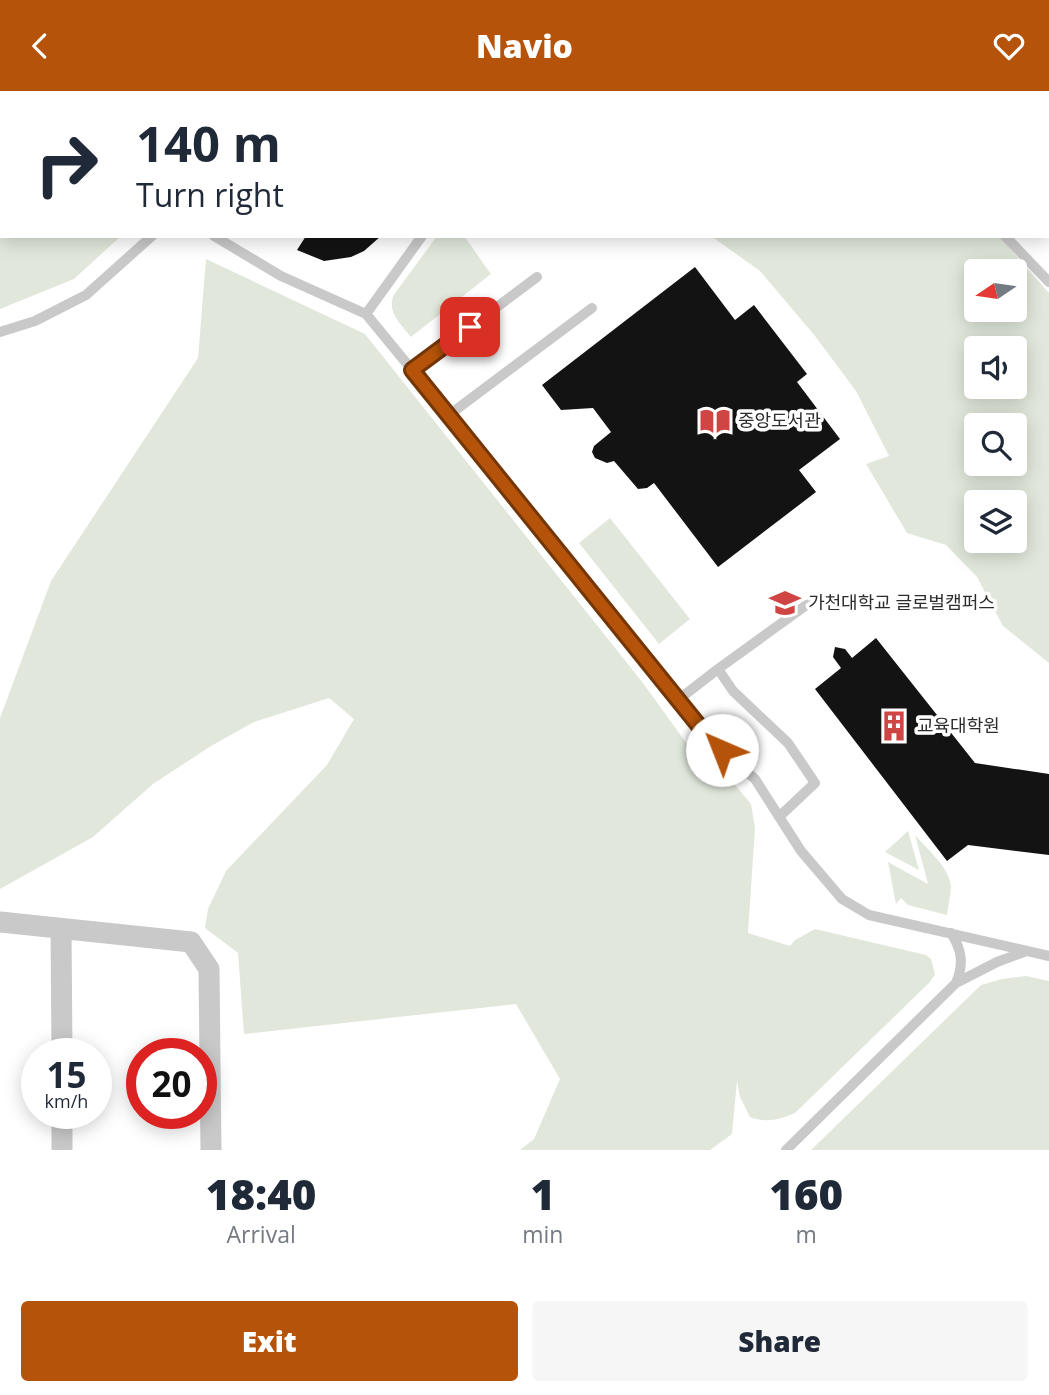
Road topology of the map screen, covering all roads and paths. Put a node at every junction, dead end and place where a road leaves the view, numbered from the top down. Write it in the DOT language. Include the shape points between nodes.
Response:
graph roads {
  1 [pos="150,238"];
  2 [pos="217,238"];
  3 [pos="421,238"];
  4 [pos="1007,238"];
  5 [pos="537,277"];
  6 [pos="1049,282"];
  7 [pos="592,308"];
  8 [pos="366,314"];
  9 [pos="0,332"];
  10 [pos="412,370"];
  11 [pos="449,415"];
  12 [pos="812,601"];
  13 [pos="718,669"];
  14 [pos="678,700"];
  15 [pos="779,817"];
  16 [pos="0,922"];
  17 [pos="61,929"];
  18 [pos="951,933"];
  19 [pos="1026,952"];
  20 [pos="1049,956"];
  21 [pos="957,983"];
  22 [pos="62,1038"];
  23 [pos="62,1129"];
  24 [pos="62,1150"];
  25 [pos="211,1150"];
  26 [pos="786,1150"];
  1 -- 9 [label="lane" via="86,295"];
  2 -- 8 [label="lane" via="281,276"];
  3 -- 8 [label="lane"];
  4 -- 6 [label="lane"];
  5 -- 10 [label="lane"];
  7 -- 11 [label="lane"];
  8 -- 10 [label="lane"];
  10 -- 11 [label="lane"];
  11 -- 14 [label="lane"];
  12 -- 13 [label="lane"];
  13 -- 14 [label="lane"];
  13 -- 15 [label="lane" via="733,691 788,743 815,783"];
  14 -- 15 [label="lane" via="708,737 755,779"];
  15 -- 18 [label="lane" via="842,899 869,915"];
  16 -- 17 [label="street"];
  17 -- 22 [label="street"];
  17 -- 25 [label="street" via="191,942 209,969"];
  18 -- 19 [label="lane"];
  18 -- 21 [label="lane" via="961,957"];
  19 -- 20 [label="lane"];
  19 -- 21 [label="lane"];
  21 -- 26 [label="lane"];
  23 -- 24 [label="street"];
}
